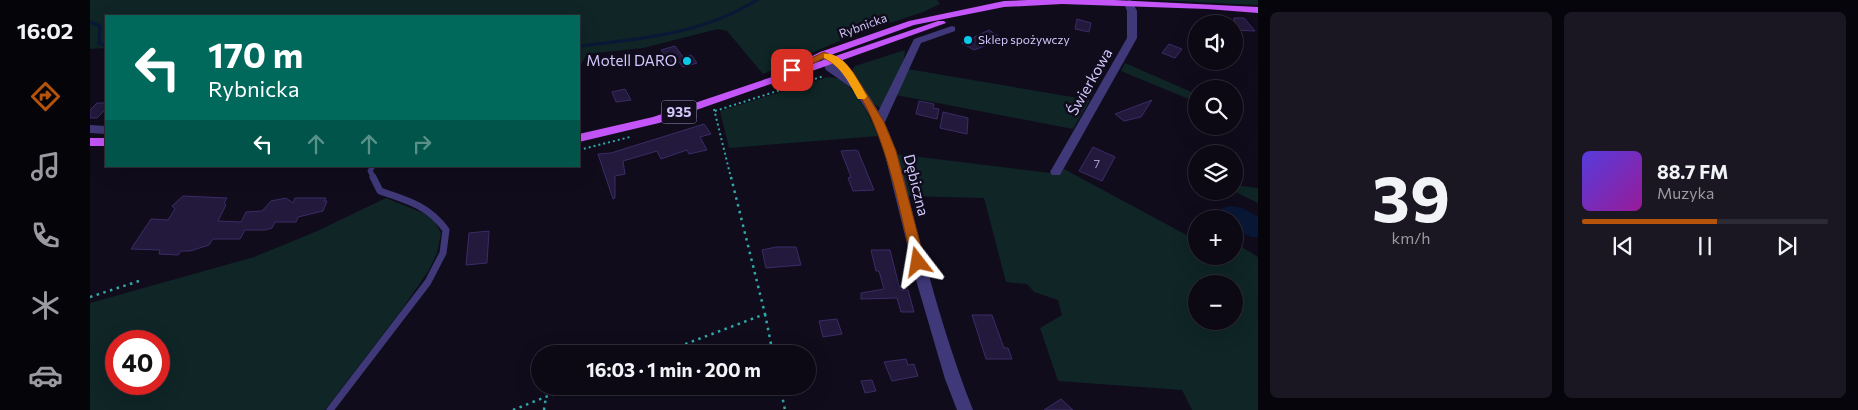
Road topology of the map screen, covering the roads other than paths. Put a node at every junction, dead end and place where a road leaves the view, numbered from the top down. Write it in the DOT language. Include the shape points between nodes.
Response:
graph roads {
  1 [pos="1110,1"];
  2 [pos="1129,3"];
  3 [pos="1258,10"];
  4 [pos="941,19"];
  5 [pos="829,59"];
  6 [pos="879,122"];
  7 [pos="90,129"];
  8 [pos="105,130"];
  9 [pos="580,138"];
  10 [pos="90,142"];
  11 [pos="105,142"];
  12 [pos="372,167"];
  13 [pos="1056,172"];
  14 [pos="330,410"];
  15 [pos="965,410"];
  1 -- 2 [label="main road, Rybnicka / 935"];
  1 -- 4 [label="main road, Rybnicka / 935" via="1021,2"];
  2 -- 3 [label="main road, Rybnicka / 935"];
  2 -- 13 [label="street, Świerkowa" via="1132,38"];
  4 -- 5 [label="main road, Rybnicka / 935"];
  4 -- 6 [label="street" via="952,29 917,41"];
  5 -- 6 [label="street, Dębiczna" via="840,77 857,89"];
  5 -- 9 [label="main road, Rybnicka / 935" via="648,122"];
  6 -- 15 [label="street, Dębiczna" via="890,151 923,280"];
  7 -- 8 [label="street"];
  10 -- 11 [label="main road"];
  12 -- 14 [label="lane" via="370,172 380,191 418,204 437,215 446,230 443,253 428,282"];
}
